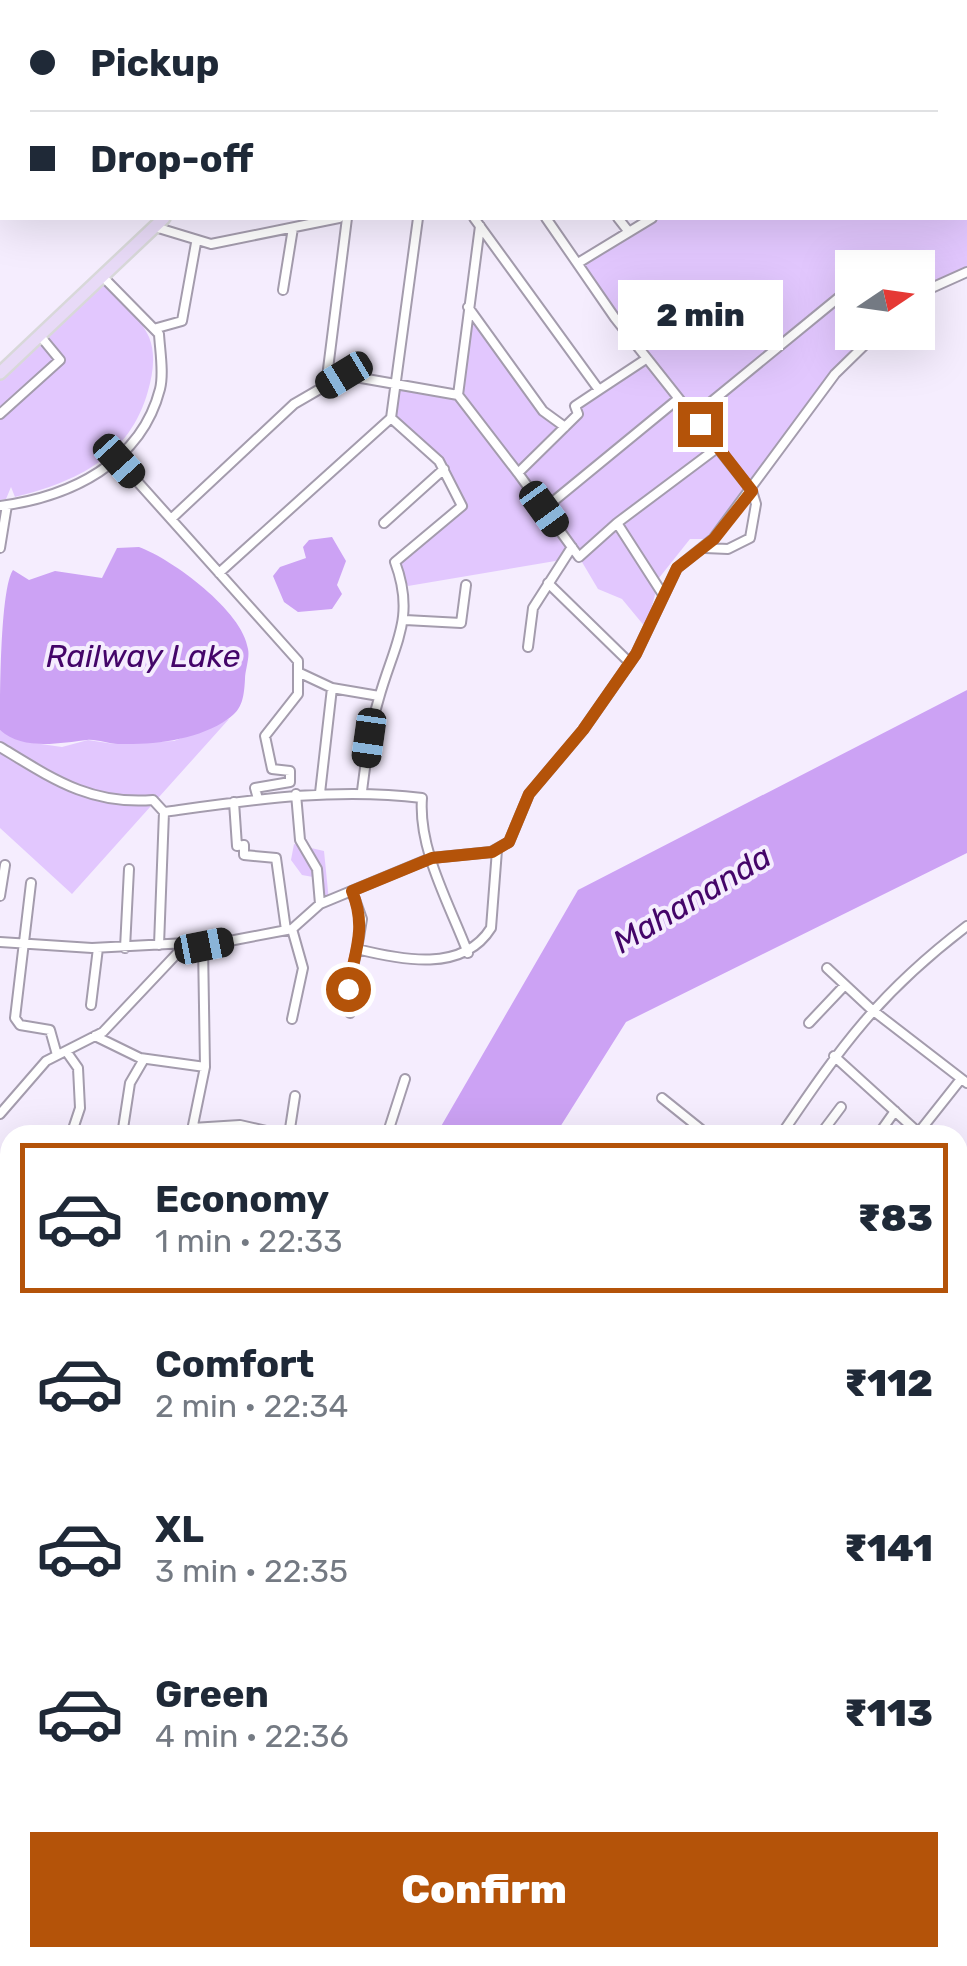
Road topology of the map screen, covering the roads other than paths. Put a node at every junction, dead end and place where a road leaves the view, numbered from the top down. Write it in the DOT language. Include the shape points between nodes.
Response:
graph roads {
  1 [pos="330,220"];
  2 [pos="348,220"];
  3 [pos="418,220"];
  4 [pos="547,220"];
  5 [pos="619,220"];
  6 [pos="649,220"];
  7 [pos="160,222"];
  8 [pos="477,222"];
  9 [pos="292,228"];
  10 [pos="628,232"];
  11 [pos="196,242"];
  12 [pos="578,263"];
  13 [pos="967,272"];
  14 [pos="104,278"];
  15 [pos="935,286"];
  16 [pos="283,290"];
  17 [pos="835,301"];
  18 [pos="468,307"];
  19 [pos="156,328"];
  20 [pos="40,338"];
  21 [pos="859,350"];
  22 [pos="646,359"];
  23 [pos="328,369"];
  24 [pos="0,373"];
  25 [pos="344,375"];
  26 [pos="396,384"];
  27 [pos="324,387"];
  28 [pos="599,390"];
  29 [pos="458,395"];
  30 [pos="678,399"];
  31 [pos="0,414"];
  32 [pos="694,416"];
  33 [pos="390,418"];
  34 [pos="565,426"];
  35 [pos="717,448"];
  36 [pos="119,461"];
  37 [pos="444,469"];
  38 [pos="518,473"];
  39 [pos="752,491"];
  40 [pos="4,506"];
  41 [pos="544,509"];
  42 [pos="171,519"];
  43 [pos="616,523"];
  44 [pos="384,524"];
  45 [pos="572,547"];
  46 [pos="0,548"];
  47 [pos="700,549"];
  48 [pos="219,573"];
  49 [pos="548,583"];
  50 [pos="466,586"];
  51 [pos="662,593"];
  52 [pos="406,620"];
  53 [pos="528,647"];
  54 [pos="630,663"];
  55 [pos="300,674"];
  56 [pos="332,688"];
  57 [pos="379,696"];
  58 [pos="0,747"];
  59 [pos="362,790"];
  60 [pos="320,793"];
  61 [pos="296,794"];
  62 [pos="258,799"];
  63 [pos="234,802"];
  64 [pos="164,812"];
  65 [pos="497,850"];
  66 [pos="432,858"];
  67 [pos="6,865"];
  68 [pos="129,869"];
  69 [pos="31,883"];
  70 [pos="352,891"];
  71 [pos="0,896"];
  72 [pos="320,904"];
  73 [pos="967,926"];
  74 [pos="289,930"];
  75 [pos="0,942"];
  76 [pos="22,943"];
  77 [pos="187,943"];
  78 [pos="159,945"];
  79 [pos="204,946"];
  80 [pos="98,948"];
  81 [pos="125,948"];
  82 [pos="357,949"];
  83 [pos="468,953"];
  84 [pos="827,968"];
  85 [pos="845,985"];
  86 [pos="91,1005"];
  87 [pos="871,1009"];
  88 [pos="350,1013"];
  89 [pos="292,1019"];
  90 [pos="808,1022"];
  91 [pos="96,1036"];
  92 [pos="66,1051"];
  93 [pos="56,1055"];
  94 [pos="834,1056"];
  95 [pos="144,1059"];
  96 [pos="205,1067"];
  97 [pos="405,1080"];
  98 [pos="964,1081"];
  99 [pos="296,1096"];
  100 [pos="662,1098"];
  101 [pos="841,1107"];
  102 [pos="895,1111"];
  103 [pos="0,1114"];
  104 [pos="74,1125"];
  105 [pos="124,1125"];
  106 [pos="193,1125"];
  107 [pos="289,1125"];
  108 [pos="390,1125"];
  109 [pos="696,1125"];
  110 [pos="788,1125"];
  111 [pos="828,1125"];
  112 [pos="885,1125"];
  113 [pos="910,1125"];
  114 [pos="927,1125"];
  1 -- 9 [label="street"];
  2 -- 23 [label="street"];
  3 -- 26 [label="street"];
  4 -- 12 [label="street"];
  5 -- 10 [label="street"];
  6 -- 10 [label="street"];
  7 -- 11 [label="street"];
  7 -- 14 [label="main road"];
  8 -- 18 [label="street"];
  8 -- 28 [label="street"];
  9 -- 11 [label="street"];
  9 -- 16 [label="street"];
  10 -- 12 [label="street"];
  11 -- 19 [label="street" via="182,321"];
  12 -- 22 [label="street"];
  13 -- 15 [label="street"];
  14 -- 19 [label="street"];
  14 -- 20 [label="main road"];
  17 -- 32 [label="street"];
  18 -- 29 [label="street"];
  18 -- 34 [label="street" via="543,410"];
  19 -- 36 [label="street" via="161,386"];
  20 -- 24 [label="main road"];
  20 -- 31 [label="street" via="60,360"];
  21 -- 39 [label="street" via="834,374"];
  22 -- 28 [label="street"];
  22 -- 30 [label="street"];
  23 -- 25 [label="street"];
  23 -- 27 [label="street"];
  25 -- 26 [label="street"];
  25 -- 27 [label="street"];
  26 -- 29 [label="street"];
  26 -- 33 [label="street"];
  27 -- 42 [label="street" via="294,404"];
  28 -- 34 [label="street" via="576,406 578,414"];
  29 -- 38 [label="street"];
  30 -- 32 [label="street"];
  30 -- 41 [label="street"];
  32 -- 35 [label="street"];
  33 -- 37 [label="street"];
  33 -- 48 [label="street"];
  34 -- 38 [label="street"];
  35 -- 39 [label="street"];
  35 -- 43 [label="street"];
  36 -- 40 [label="street" via="49,496"];
  36 -- 42 [label="street"];
  37 -- 44 [label="street"];
  37 -- 52 [label="street" via="462,506 394,562"];
  38 -- 41 [label="street"];
  39 -- 47 [label="street"];
  39 -- 47 [label="street" via="750,538 728,549"];
  40 -- 46 [label="street"];
  41 -- 45 [label="street"];
  42 -- 48 [label="street"];
  43 -- 45 [label="street" via="580,557"];
  43 -- 51 [label="street"];
  45 -- 49 [label="street"];
  47 -- 51 [label="street"];
  48 -- 55 [label="street" via="298,661"];
  49 -- 53 [label="street" via="533,608"];
  49 -- 54 [label="street"];
  50 -- 52 [label="street" via="461,623"];
  51 -- 54 [label="street"];
  52 -- 57 [label="street"];
  54 -- 65 [label="street" via="529,794 509,842"];
  55 -- 56 [label="street"];
  55 -- 62 [label="street" via="294,705 265,736 272,769 290,771 290,782 255,788"];
  56 -- 57 [label="street"];
  56 -- 60 [label="street"];
  57 -- 59 [label="street"];
  58 -- 64 [label="street" via="85,794 108,802 153,800"];
  59 -- 60 [label="street"];
  59 -- 66 [label="street" via="422,798"];
  60 -- 61 [label="street"];
  61 -- 62 [label="street"];
  61 -- 72 [label="street" via="300,840 317,869"];
  62 -- 63 [label="street"];
  63 -- 64 [label="street"];
  63 -- 74 [label="street" via="237,846 244,845 244,855 276,858"];
  64 -- 78 [label="street"];
  65 -- 66 [label="street"];
  65 -- 83 [label="street" via="492,921"];
  66 -- 70 [label="street"];
  66 -- 83 [label="street"];
  67 -- 71 [label="street"];
  68 -- 81 [label="street"];
  69 -- 76 [label="street"];
  70 -- 72 [label="street"];
  70 -- 82 [label="street" via="362,919"];
  72 -- 74 [label="street"];
  73 -- 87 [label="street"];
  74 -- 79 [label="street"];
  74 -- 89 [label="street" via="303,968"];
  75 -- 76 [label="street"];
  76 -- 80 [label="street"];
  76 -- 93 [label="street" via="16,1022 50,1030"];
  77 -- 78 [label="street"];
  77 -- 79 [label="street"];
  77 -- 91 [label="street"];
  78 -- 81 [label="street"];
  79 -- 96 [label="street"];
  80 -- 81 [label="street"];
  80 -- 86 [label="street"];
  82 -- 83 [label="street" via="408,959"];
  82 -- 88 [label="street"];
  84 -- 85 [label="street"];
  85 -- 87 [label="street"];
  85 -- 90 [label="street"];
  87 -- 94 [label="street"];
  87 -- 98 [label="street"];
  91 -- 92 [label="street"];
  91 -- 95 [label="street"];
  92 -- 93 [label="street"];
  92 -- 104 [label="street" via="78,1068 80,1108"];
  93 -- 103 [label="street"];
  94 -- 102 [label="street"];
  94 -- 110 [label="street"];
  95 -- 96 [label="street"];
  95 -- 105 [label="street" via="130,1084"];
  96 -- 106 [label="street"];
  97 -- 108 [label="street"];
  98 -- 114 [label="street"];
  99 -- 107 [label="street"];
  100 -- 109 [label="street"];
  101 -- 111 [label="street"];
  102 -- 112 [label="street"];
  102 -- 113 [label="street"];
}
